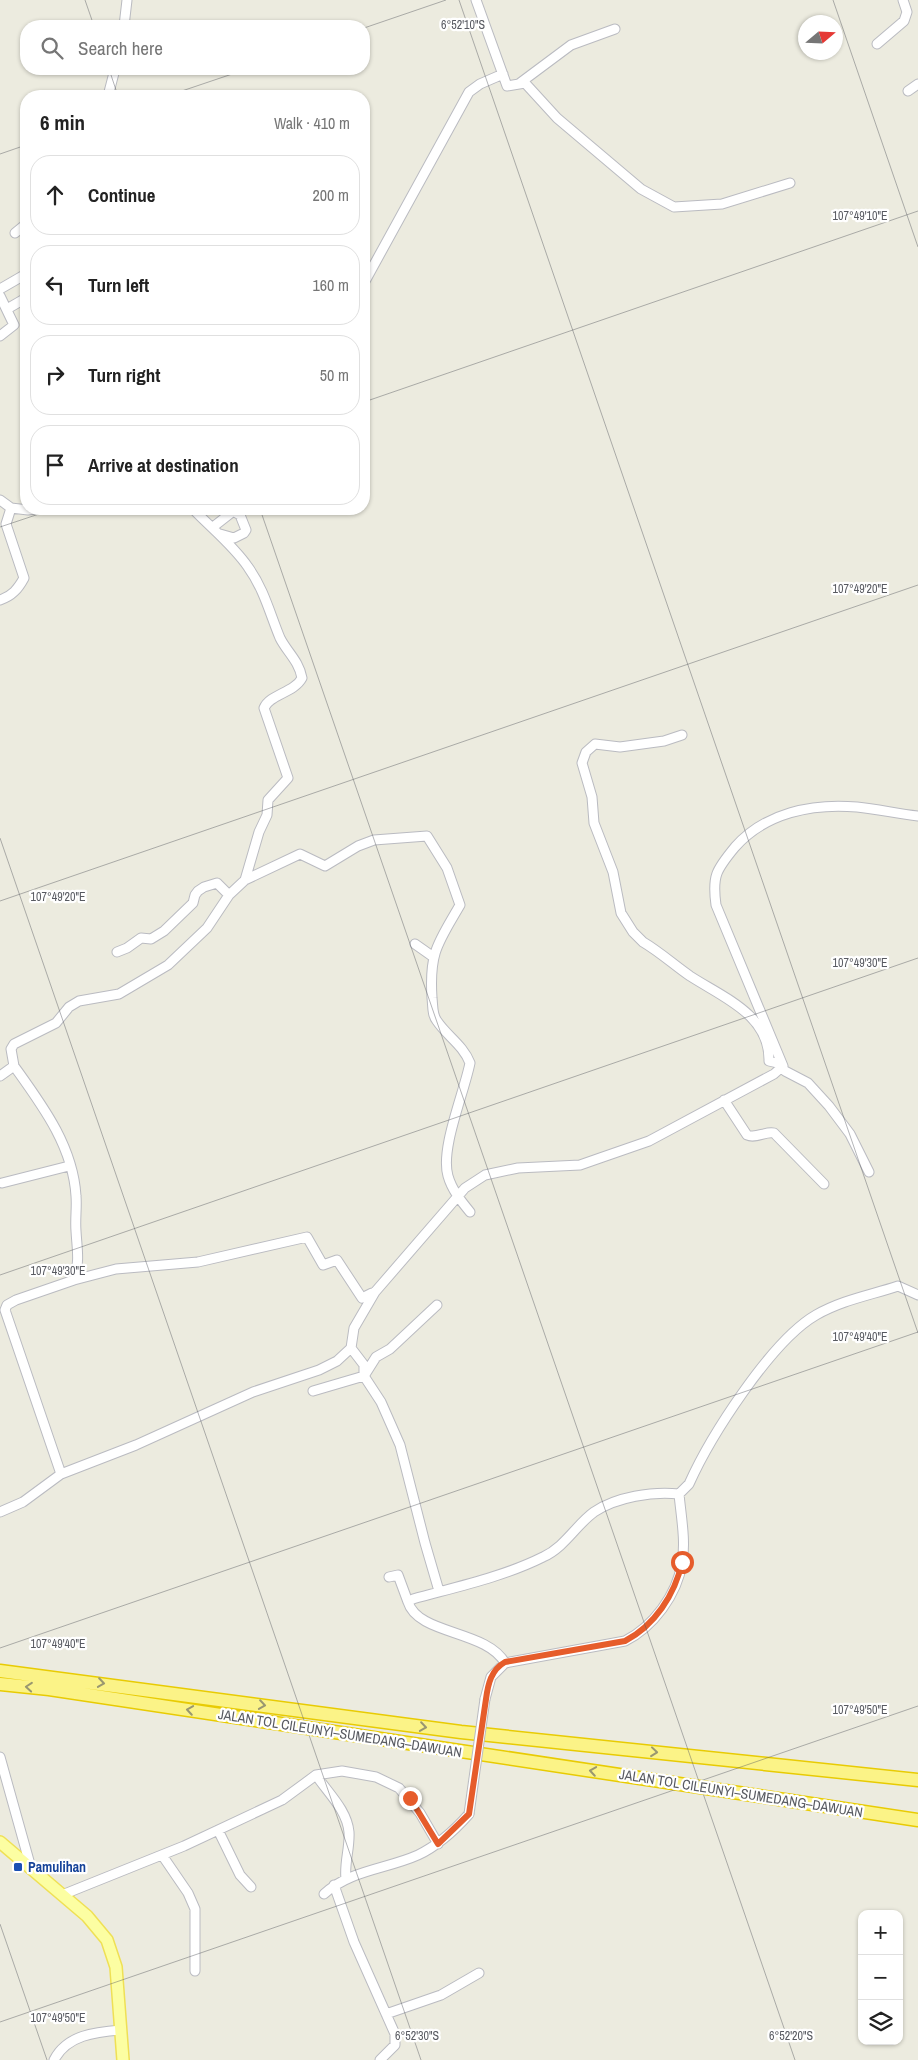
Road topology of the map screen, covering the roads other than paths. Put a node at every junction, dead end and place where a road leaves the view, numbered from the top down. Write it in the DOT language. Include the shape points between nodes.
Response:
graph roads {
  1 [pos="127,0"];
  2 [pos="476,0"];
  3 [pos="903,0"];
  4 [pos="125,20"];
  5 [pos="615,29"];
  6 [pos="878,44"];
  7 [pos="503,74"];
  8 [pos="114,75"];
  9 [pos="520,83"];
  10 [pos="918,84"];
  11 [pos="110,90"];
  12 [pos="908,91"];
  13 [pos="790,183"];
  14 [pos="20,229"];
  15 [pos="15,233"];
  16 [pos="370,272"];
  17 [pos="20,277"];
  18 [pos="0,289"];
  19 [pos="0,296"];
  20 [pos="20,301"];
  21 [pos="7,309"];
  22 [pos="0,336"];
  23 [pos="0,500"];
  24 [pos="11,508"];
  25 [pos="20,509"];
  26 [pos="200,515"];
  27 [pos="230,515"];
  28 [pos="240,515"];
  29 [pos="216,530"];
  30 [pos="0,600"];
  31 [pos="682,735"];
  32 [pos="918,816"];
  33 [pos="245,880"];
  34 [pos="228,895"];
  35 [pos="415,944"];
  36 [pos="117,952"];
  37 [pos="432,956"];
  38 [pos="14,1066"];
  39 [pos="783,1066"];
  40 [pos="0,1076"];
  41 [pos="724,1100"];
  42 [pos="70,1166"];
  43 [pos="869,1172"];
  44 [pos="2,1183"];
  45 [pos="824,1184"];
  46 [pos="458,1197"];
  47 [pos="470,1212"];
  48 [pos="74,1280"];
  49 [pos="375,1292"];
  50 [pos="918,1295"];
  51 [pos="437,1305"];
  52 [pos="351,1348"];
  53 [pos="364,1376"];
  54 [pos="313,1391"];
  55 [pos="61,1474"];
  56 [pos="679,1494"];
  57 [pos="0,1512"];
  58 [pos="389,1577"];
  59 [pos="440,1592"];
  60 [pos="408,1602"];
  61 [pos="505,1662"];
  62 [pos="0,1671"];
  63 [pos="0,1684"];
  64 [pos="0,1757"];
  65 [pos="316,1775"];
  66 [pos="918,1780"];
  67 [pos="918,1820"];
  68 [pos="218,1830"];
  69 [pos="0,1842"];
  70 [pos="438,1844"];
  71 [pos="162,1855"];
  72 [pos="31,1868"];
  73 [pos="346,1879"];
  74 [pos="334,1885"];
  75 [pos="250,1886"];
  76 [pos="324,1894"];
  77 [pos="62,1895"];
  78 [pos="195,1971"];
  79 [pos="480,1973"];
  80 [pos="386,2014"];
  81 [pos="121,2030"];
  82 [pos="54,2060"];
  83 [pos="123,2060"];
  84 [pos="380,2060"];
  1 -- 4 [label="street"];
  2 -- 7 [label="street"];
  3 -- 6 [label="street" via="907,12 904,21"];
  5 -- 9 [label="street" via="571,45"];
  7 -- 9 [label="street" via="509,87"];
  7 -- 16 [label="street" via="469,92"];
  8 -- 11 [label="street"];
  9 -- 13 [label="street" via="525,83 557,118 641,189 674,207 722,204"];
  10 -- 12 [label="street"];
  14 -- 15 [label="street"];
  17 -- 18 [label="street"];
  19 -- 21 [label="street"];
  20 -- 21 [label="street"];
  21 -- 22 [label="street" via="14,325"];
  23 -- 24 [label="street"];
  24 -- 25 [label="street"];
  24 -- 30 [label="street" via="6,524 24,578 9,597"];
  26 -- 29 [label="street"];
  27 -- 29 [label="street"];
  28 -- 29 [label="street" via="244,533 234,538"];
  29 -- 33 [label="street" via="253,574 286,649 301,668 302,678 290,690 266,703 264,708 288,778 268,800 267,815"];
  31 -- 39 [label="street" via="620,747 595,744 586,752 582,768 592,797 597,836 613,872 622,913 633,932 747,1013 765,1037 770,1051 769,1062"];
  32 -- 39 [label="street" via="856,807 806,808 764,822 749,832 716,870 716,905"];
  33 -- 34 [label="street"];
  33 -- 37 [label="street" via="300,854 325,866 374,840 427,836 447,868 460,905"];
  34 -- 36 [label="street" via="217,883 204,887 195,895 193,903 164,930 151,939 141,938"];
  34 -- 38 [label="street" via="207,928 168,965 131,989 79,1001 69,1007 56,1023 14,1044 11,1049"];
  35 -- 37 [label="street"];
  37 -- 46 [label="street" via="436,1020 457,1042 470,1063 446,1157 448,1176"];
  38 -- 40 [label="street"];
  38 -- 42 [label="street" via="63,1139"];
  39 -- 41 [label="street"];
  39 -- 43 [label="street" via="785,1071 808,1083 829,1106 850,1134"];
  41 -- 45 [label="street" via="747,1135 774,1133"];
  41 -- 46 [label="street" via="649,1141 580,1165 518,1168 486,1175 465,1188"];
  42 -- 44 [label="street"];
  42 -- 48 [label="street" via="76,1194 79,1250"];
  46 -- 47 [label="street"];
  46 -- 49 [label="street"];
  48 -- 49 [label="street" via="116,1269 198,1262 307,1237 323,1265 336,1260 362,1298"];
  48 -- 55 [label="street" via="16,1300 7,1304 5,1310"];
  49 -- 52 [label="street" via="354,1328"];
  50 -- 56 [label="street" via="898,1286 848,1301 806,1322 778,1347 734,1406 689,1484"];
  51 -- 53 [label="street" via="390,1349 376,1357"];
  52 -- 53 [label="street" via="364,1365"];
  52 -- 55 [label="street" via="337,1361 319,1370 253,1392 136,1445"];
  53 -- 54 [label="street"];
  53 -- 59 [label="street" via="381,1402 400,1444"];
  55 -- 57 [label="street" via="23,1502"];
  56 -- 59 [label="street" via="618,1501 594,1512 546,1556"];
  56 -- 61 [label="street" via="681,1568 673,1589 639,1634 625,1641"];
  58 -- 60 [label="street" via="398,1575"];
  59 -- 60 [label="street"];
  60 -- 61 [label="street" via="426,1621 495,1650"];
  61 -- 70 [label="street, bridge" via="491,1678 486,1699 469,1814"];
  62 -- 66 [label="highway, JALAN TOL CILEUNYI–SUMEDANG–DAWUAN, one-way" via="461,1732"];
  67 -- 63 [label="highway, JALAN TOL CILEUNYI–SUMEDANG–DAWUAN, one-way"];
  64 -- 72 [label="street"];
  65 -- 68 [label="street" via="282,1800"];
  65 -- 70 [label="street" via="342,1771 376,1777 399,1788 420,1813"];
  65 -- 73 [label="street" via="346,1817 349,1833 344,1861"];
  68 -- 71 [label="street"];
  68 -- 75 [label="street" via="240,1875"];
  69 -- 72 [label="main road"];
  70 -- 73 [label="street" via="416,1856"];
  71 -- 77 [label="street"];
  71 -- 78 [label="street" via="195,1909"];
  72 -- 77 [label="main road"];
  73 -- 74 [label="street"];
  74 -- 76 [label="street"];
  74 -- 80 [label="street" via="354,1942"];
  77 -- 81 [label="main road" via="95,1923 111,1947 116,1967"];
  79 -- 80 [label="street" via="441,1995"];
  80 -- 84 [label="street" via="397,2041"];
  81 -- 82 [label="street" via="74,2039 59,2051"];
  81 -- 83 [label="main road"];
}
